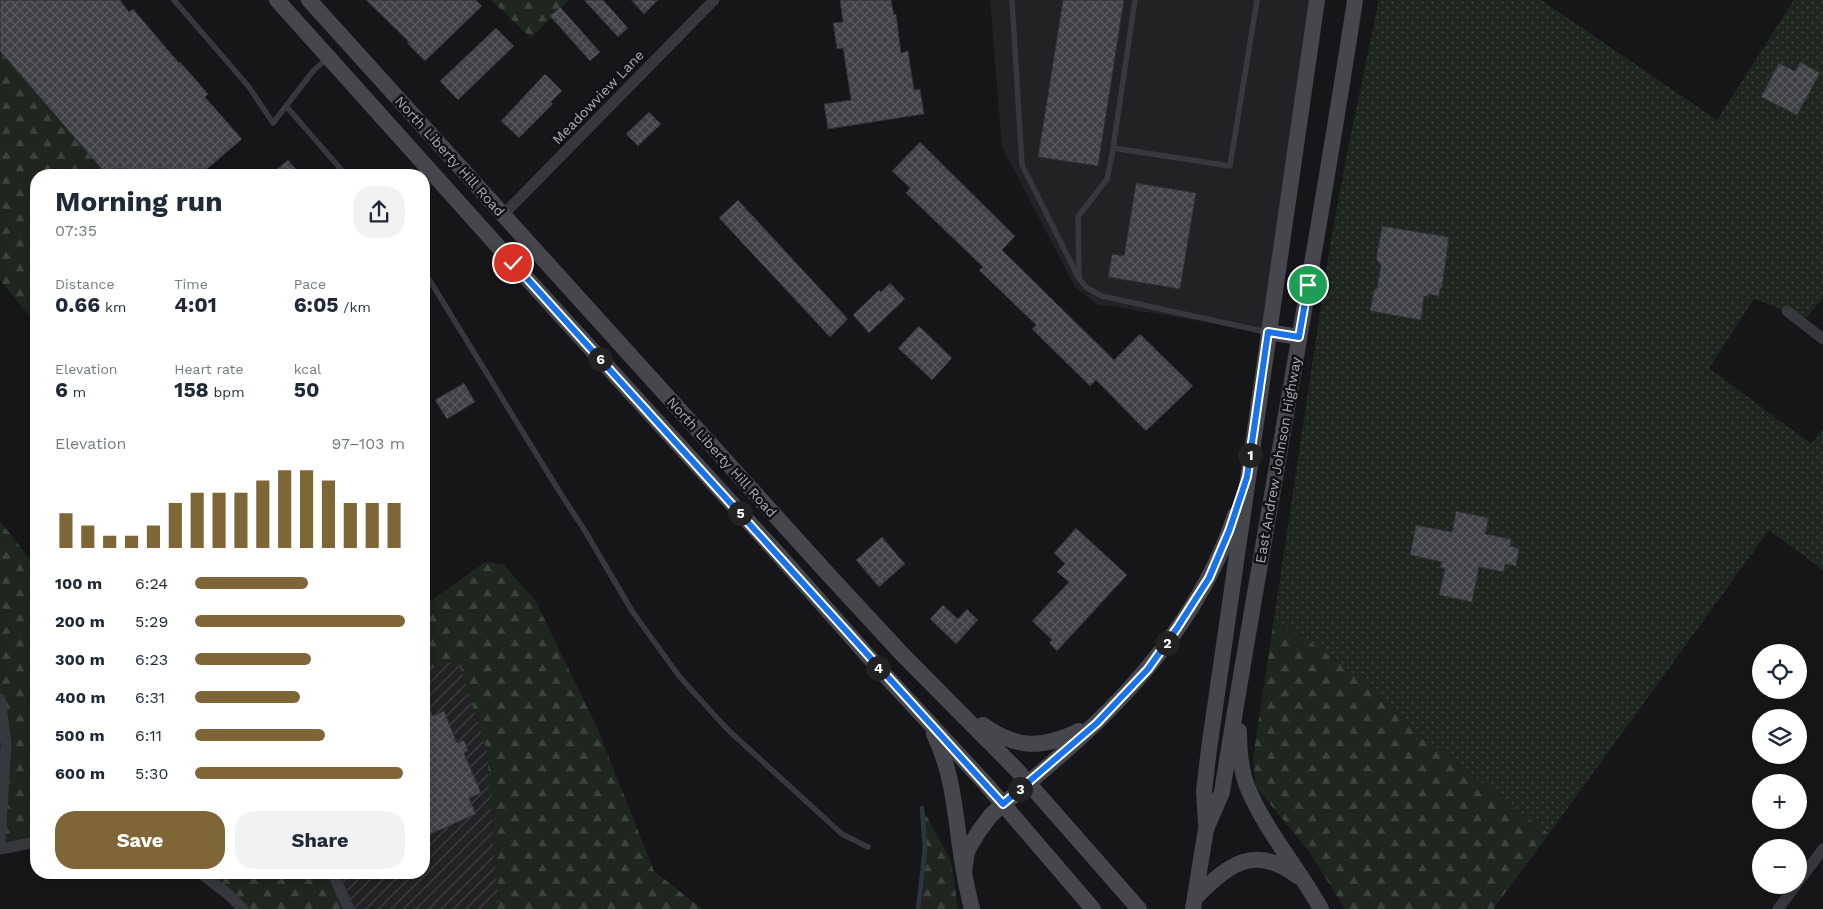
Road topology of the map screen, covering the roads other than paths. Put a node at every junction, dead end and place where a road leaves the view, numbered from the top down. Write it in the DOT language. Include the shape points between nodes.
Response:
graph roads {
  1 [pos="174,0"];
  2 [pos="277,0"];
  3 [pos="309,0"];
  4 [pos="714,0"];
  5 [pos="1012,0"];
  6 [pos="1135,0"];
  7 [pos="1257,0"];
  8 [pos="1317,0"];
  9 [pos="1355,0"];
  10 [pos="328,58"];
  11 [pos="286,106"];
  12 [pos="1114,148"];
  13 [pos="341,169"];
  14 [pos="428,169"];
  15 [pos="430,171"];
  16 [pos="503,215"];
  17 [pos="486,233"];
  18 [pos="1079,279"];
  19 [pos="430,281"];
  20 [pos="1787,311"];
  21 [pos="1268,332"];
  22 [pos="1299,337"];
  23 [pos="1823,340"];
  24 [pos="1247,477"];
  25 [pos="1239,691"];
  26 [pos="0,699"];
  27 [pos="958,709"];
  28 [pos="929,723"];
  29 [pos="1097,723"];
  30 [pos="1028,782"];
  31 [pos="1003,804"];
  32 [pos="1206,828"];
  33 [pos="0,840"];
  34 [pos="30,843"];
  35 [pos="868,847"];
  36 [pos="0,849"];
  37 [pos="1823,849"];
  38 [pos="1807,870"];
  39 [pos="964,872"];
  40 [pos="208,879"];
  41 [pos="335,879"];
  42 [pos="1307,884"];
  43 [pos="1789,894"];
  44 [pos="1194,904"];
  45 [pos="243,909"];
  46 [pos="349,909"];
  47 [pos="972,909"];
  48 [pos="1093,909"];
  49 [pos="1139,909"];
  50 [pos="1321,909"];
  51 [pos="1778,909"];
  1 -- 11 [label="lane" via="249,87 273,123"];
  2 -- 10 [label="main road, North Liberty Hill Road"];
  3 -- 16 [label="main road, North Liberty Hill Road"];
  4 -- 16 [label="street, Meadowview Lane"];
  5 -- 18 [label="lane" via="1022,165"];
  6 -- 12 [label="lane"];
  7 -- 12 [label="lane" via="1230,166"];
  8 -- 21 [label="main road, East Andrew Johnson Highway"];
  9 -- 22 [label="main road, East Andrew Johnson Highway"];
  10 -- 11 [label="lane" via="314,70"];
  10 -- 14 [label="main road, North Liberty Hill Road"];
  11 -- 13 [label="lane"];
  12 -- 18 [label="lane" via="1106,178 1078,217"];
  15 -- 17 [label="main road, North Liberty Hill Road"];
  16 -- 17 [label="main road"];
  16 -- 27 [label="main road, North Liberty Hill Road" via="828,574"];
  17 -- 28 [label="main road, North Liberty Hill Road"];
  18 -- 21 [label="lane" via="1102,296"];
  19 -- 35 [label="lane" via="632,611 679,676 727,729 842,834"];
  20 -- 23 [label="street"];
  21 -- 22 [label="main road"];
  21 -- 24 [label="main road, East Andrew Johnson Highway"];
  22 -- 25 [label="main road, East Andrew Johnson Highway"];
  24 -- 29 [label="main road" via="1209,578 1148,669"];
  24 -- 32 [label="main road, East Andrew Johnson Highway" via="1204,791"];
  25 -- 32 [label="main road, East Andrew Johnson Highway" via="1222,792"];
  25 -- 42 [label="main road" via="1239,750 1248,790 1270,832"];
  26 -- 33 [label="street" via="6,744"];
  27 -- 29 [label="main road" via="1008,741 1021,744 1062,739"];
  27 -- 30 [label="main road, North Liberty Hill Road"];
  28 -- 31 [label="main road, North Liberty Hill Road"];
  28 -- 39 [label="main road" via="951,780"];
  29 -- 30 [label="main road"];
  30 -- 31 [label="main road"];
  30 -- 49 [label="main road, North Liberty Hill Road"];
  31 -- 39 [label="main road" via="978,831 967,851"];
  31 -- 48 [label="main road, North Liberty Hill Road"];
  32 -- 44 [label="main road, East Andrew Johnson Highway"];
  34 -- 36 [label="street"];
  37 -- 38 [label="street"];
  39 -- 47 [label="main road"];
  40 -- 45 [label="street"];
  41 -- 46 [label="street"];
  42 -- 44 [label="main road" via="1285,867 1262,859 1240,862 1217,876"];
  42 -- 50 [label="main road"];
  43 -- 51 [label="street"];
}
